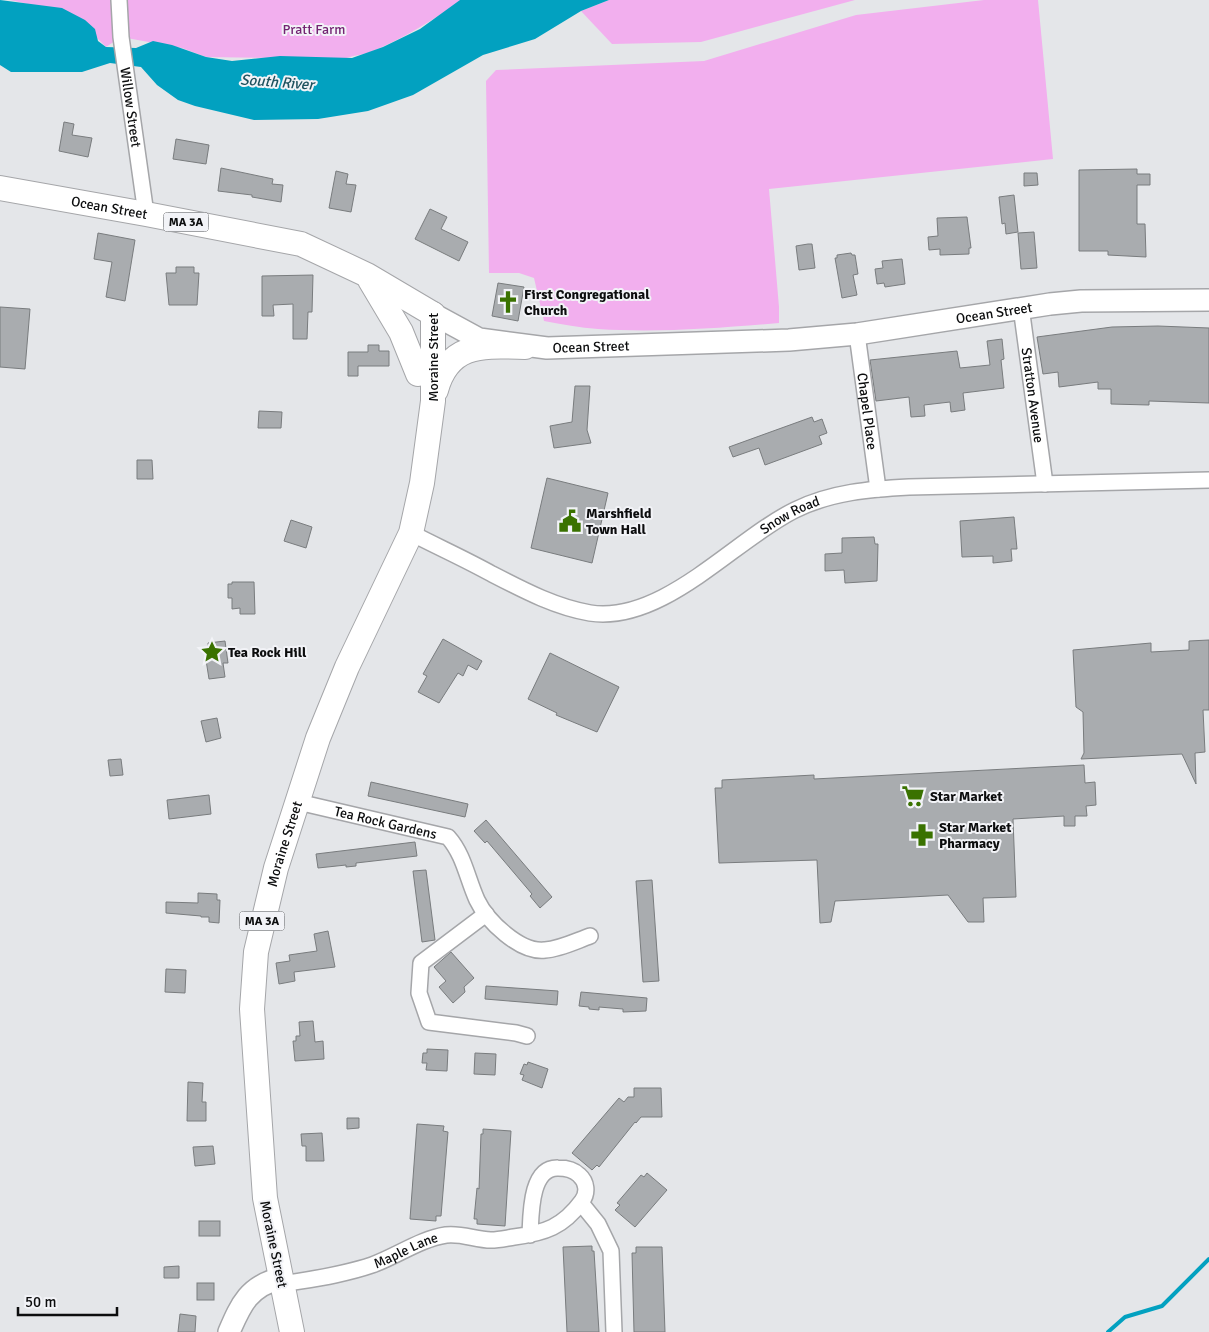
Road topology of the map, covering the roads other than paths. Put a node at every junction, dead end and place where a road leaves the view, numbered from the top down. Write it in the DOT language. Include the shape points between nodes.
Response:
graph roads {
  1 [pos="119,0"];
  2 [pos="0,188"];
  3 [pos="146,214"];
  4 [pos="367,275"];
  5 [pos="1209,300"];
  6 [pos="1021,307"];
  7 [pos="433,314"];
  8 [pos="857,334"];
  9 [pos="525,347"];
  10 [pos="418,374"];
  11 [pos="433,401"];
  12 [pos="428,436"];
  13 [pos="1209,480"];
  14 [pos="1045,484"];
  15 [pos="878,489"];
  16 [pos="411,533"];
  17 [pos="298,802"];
  18 [pos="486,914"];
  19 [pos="590,936"];
  20 [pos="527,1036"];
  21 [pos="580,1203"];
  22 [pos="530,1234"];
  23 [pos="282,1281"];
  24 [pos="229,1332"];
  25 [pos="292,1332"];
  26 [pos="614,1332"];
  1 -- 3 [label="street, Willow Street" via="121,37"];
  2 -- 3 [label="main road, Ocean Street / MA 3A"];
  3 -- 4 [label="main road, Ocean Street / MA 3A" via="301,244"];
  4 -- 7 [label="main road, Ocean Street / MA 3A"];
  4 -- 10 [label="main road, MA 3A" via="401,332"];
  5 -- 6 [label="main road, Ocean Street" via="1081,301"];
  6 -- 8 [label="main road, Ocean Street"];
  6 -- 14 [label="street, Stratton Avenue"];
  7 -- 9 [label="main road, Ocean Street" via="479,339"];
  7 -- 10 [label="main road, Moraine Street / MA 3A" via="419,352"];
  7 -- 11 [label="main road, Moraine Street / MA 3A"];
  8 -- 9 [label="main road, Ocean Street" via="789,340 582,348"];
  8 -- 15 [label="street, Chapel Place"];
  9 -- 11 [label="main road" via="492,346 462,352 445,366"];
  10 -- 12 [label="main road, Moraine Street / MA 3A"];
  11 -- 12 [label="main road, Moraine Street / MA 3A"];
  12 -- 16 [label="main road, Moraine Street / MA 3A"];
  13 -- 14 [label="street, Snow Road"];
  14 -- 15 [label="street, Snow Road"];
  15 -- 16 [label="street, Snow Road" via="833,496 795,510 655,601 616,614 590,613 541,598"];
  16 -- 17 [label="main road, Moraine Street / MA 3A" via="347,666 318,738"];
  17 -- 18 [label="street, Tea Rock Gardens" via="448,837 456,846 477,900"];
  17 -- 23 [label="main road, Moraine Street / MA 3A" via="262,920 252,1009 264,1198"];
  18 -- 19 [label="street, Tea Rock Gardens" via="515,941 544,950"];
  18 -- 20 [label="street" via="421,963 419,993 429,1022"];
  21 -- 22 [label="street, Maple Lane" via="560,1224 544,1232"];
  21 -- 22 [label="street" via="586,1196 587,1187 579,1175 567,1168 554,1167 544,1173 536,1183"];
  21 -- 26 [label="street" via="598,1224 611,1251"];
  22 -- 23 [label="street, Maple Lane" via="491,1240 446,1235 372,1264"];
  23 -- 24 [label="main road" via="263,1283 251,1292"];
  23 -- 25 [label="main road, Moraine Street / MA 3A"];
}
